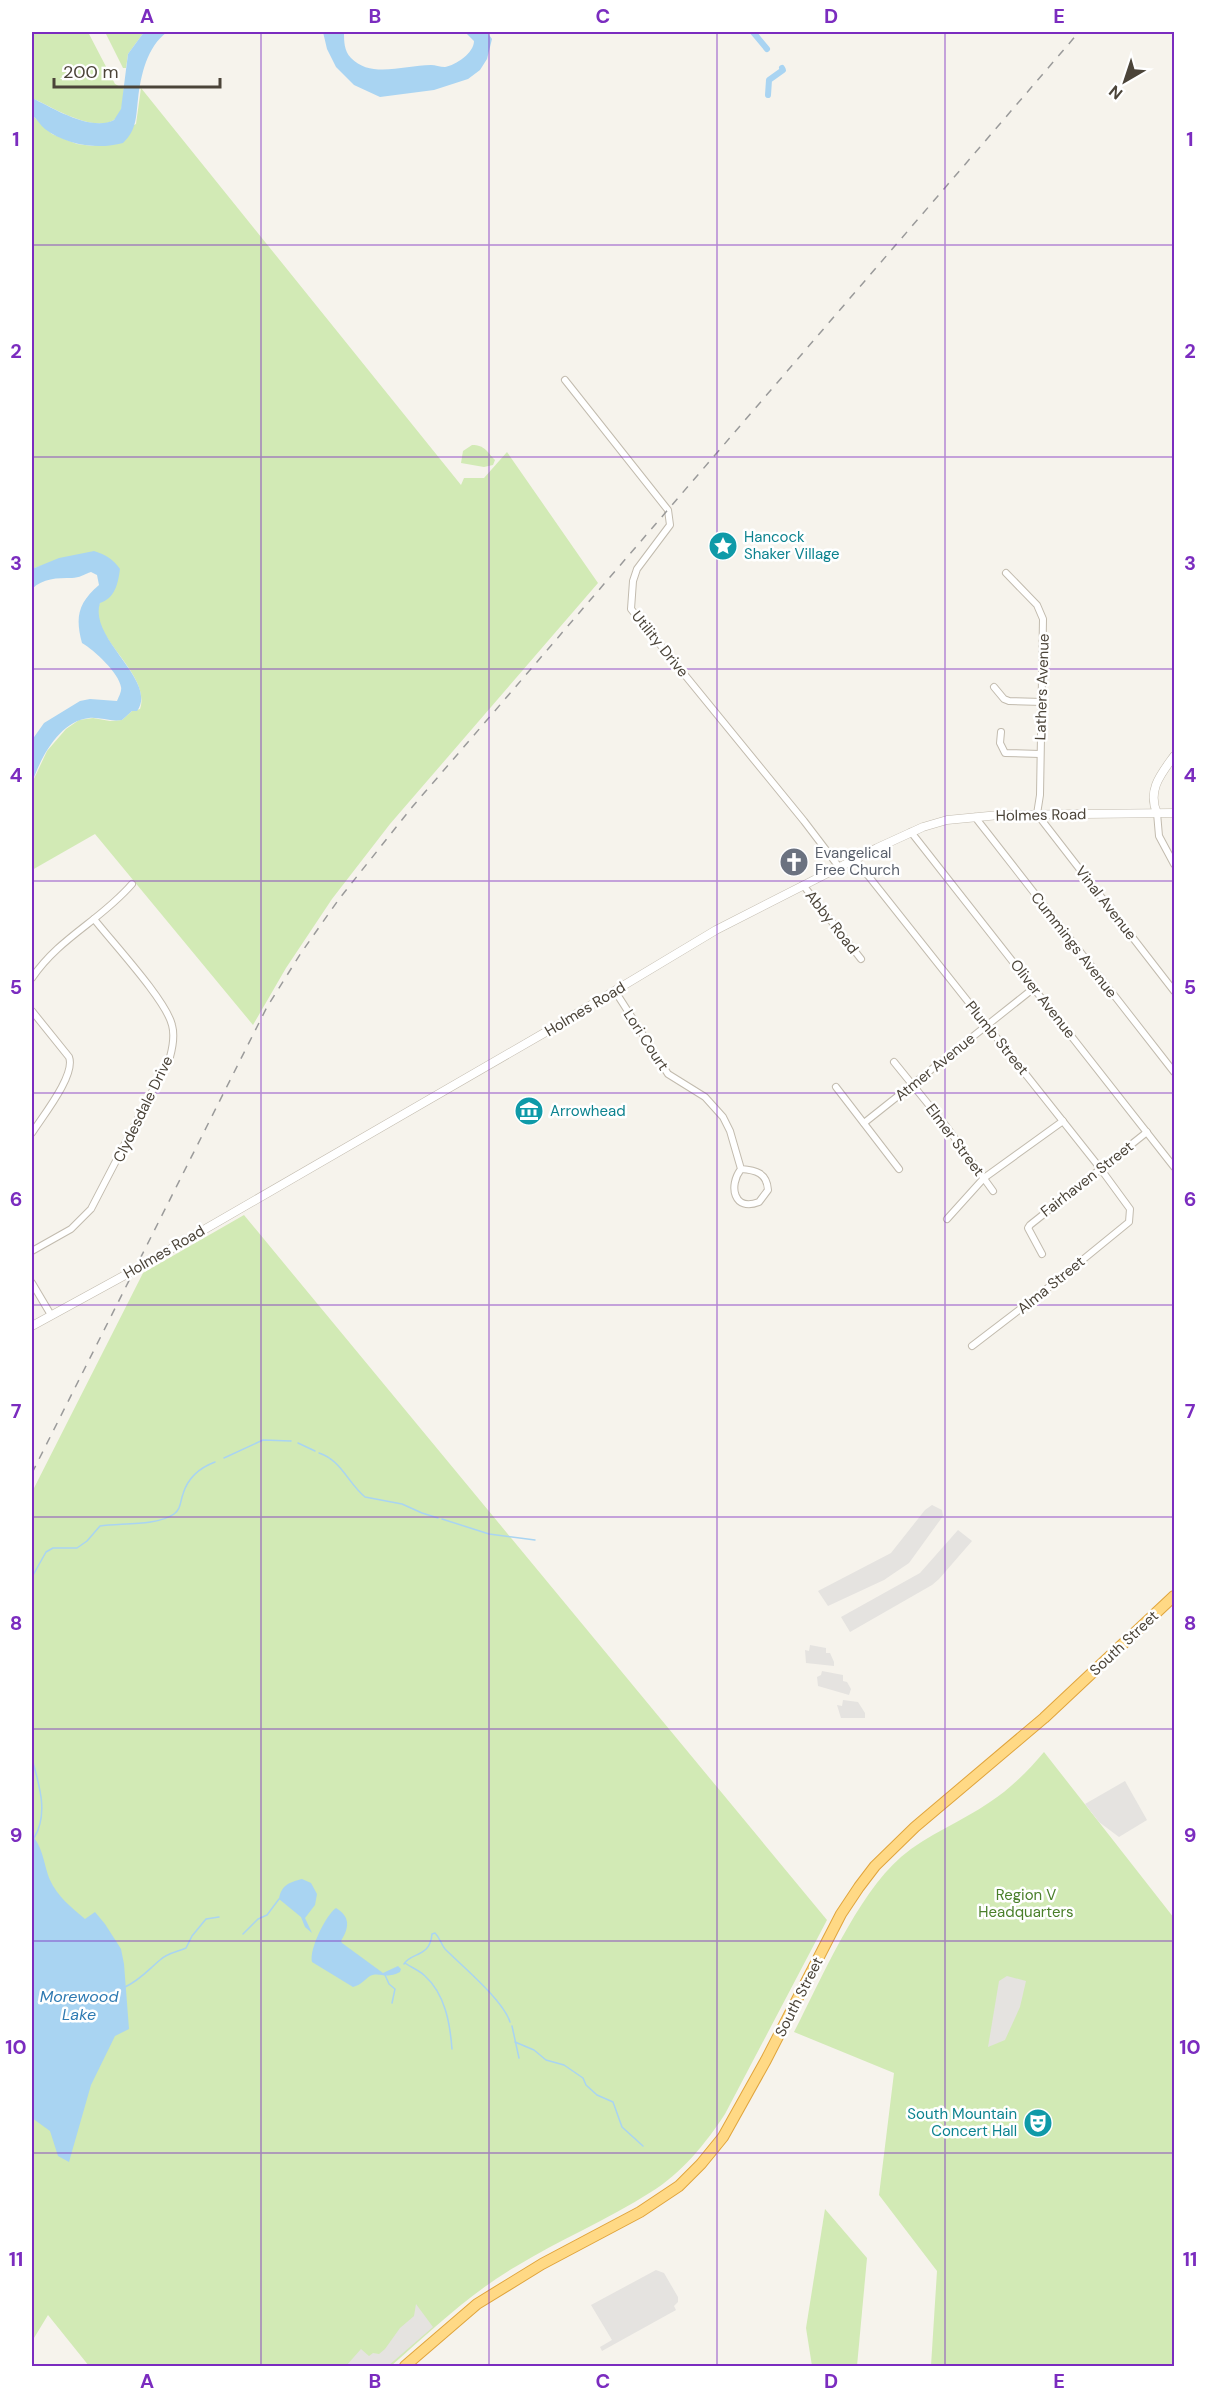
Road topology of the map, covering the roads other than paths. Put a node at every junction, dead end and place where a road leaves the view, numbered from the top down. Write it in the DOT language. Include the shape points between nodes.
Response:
graph roads {
  1 [pos="566,380"];
  2 [pos="1006,573"];
  3 [pos="994,687"];
  4 [pos="1042,702"];
  5 [pos="1001,732"];
  6 [pos="1040,754"];
  7 [pos="1174,756"];
  8 [pos="1156,813"];
  9 [pos="1174,813"];
  10 [pos="1037,814"];
  11 [pos="975,817"];
  12 [pos="911,832"];
  13 [pos="855,859"];
  14 [pos="1174,864"];
  15 [pos="839,867"];
  16 [pos="132,884"];
  17 [pos="803,885"];
  18 [pos="94,919"];
  19 [pos="861,959"];
  20 [pos="32,978"];
  21 [pos="1034,988"];
  22 [pos="615,991"];
  23 [pos="1174,991"];
  24 [pos="32,1011"];
  25 [pos="987,1025"];
  26 [pos="894,1062"];
  27 [pos="1174,1072"];
  28 [pos="913,1085"];
  29 [pos="836,1087"];
  30 [pos="1063,1121"];
  31 [pos="864,1123"];
  32 [pos="1147,1132"];
  33 [pos="32,1133"];
  34 [pos="1174,1167"];
  35 [pos="1100,1168"];
  36 [pos="741,1169"];
  37 [pos="899,1169"];
  38 [pos="984,1178"];
  39 [pos="993,1191"];
  40 [pos="948,1219"];
  41 [pos="1129,1222"];
  42 [pos="32,1251"];
  43 [pos="1042,1254"];
  44 [pos="32,1283"];
  45 [pos="51,1315"];
  46 [pos="32,1326"];
  47 [pos="972,1346"];
  48 [pos="1174,1596"];
  49 [pos="405,2367"];
  1 -- 15 [label="street, Utility Drive" via="668,510 670,525 637,569 631,609"];
  2 -- 4 [label="street, Lathers Avenue" via="1037,605 1043,619"];
  3 -- 4 [label="street" via="1004,699"];
  4 -- 6 [label="street, Lathers Avenue"];
  5 -- 6 [label="street" via="1000,743 1005,753"];
  6 -- 10 [label="street, Lathers Avenue"];
  7 -- 8 [label="street" via="1154,790"];
  8 -- 9 [label="street, Holmes Road"];
  8 -- 10 [label="street, Holmes Road"];
  8 -- 14 [label="street" via="1159,836"];
  10 -- 11 [label="street, Holmes Road"];
  10 -- 23 [label="street, Vinal Avenue"];
  11 -- 12 [label="street, Holmes Road" via="947,820"];
  11 -- 27 [label="street, Cummings Avenue"];
  12 -- 13 [label="street, Holmes Road"];
  12 -- 21 [label="street, Oliver Avenue"];
  13 -- 15 [label="street, Holmes Road"];
  13 -- 25 [label="street, Plumb Street"];
  15 -- 17 [label="street, Holmes Road"];
  16 -- 18 [label="street"];
  17 -- 19 [label="street, Abby Road"];
  17 -- 22 [label="street, Holmes Road" via="716,930"];
  18 -- 20 [label="street" via="51,952"];
  18 -- 42 [label="street, Clydesdale Drive" via="166,1009 173,1029 173,1047 91,1209 67,1232"];
  21 -- 25 [label="street, Atmer Avenue"];
  21 -- 32 [label="street, Oliver Avenue"];
  22 -- 36 [label="street, Lori Court" via="668,1074 705,1097 723,1117"];
  22 -- 45 [label="street, Holmes Road, bridge"];
  24 -- 33 [label="street" via="71,1062 66,1080"];
  25 -- 28 [label="street, Atmer Avenue"];
  25 -- 30 [label="street, Plumb Street"];
  26 -- 28 [label="street, Elmer Street"];
  28 -- 31 [label="street, Atmer Avenue"];
  28 -- 38 [label="street, Elmer Street"];
  29 -- 31 [label="street"];
  30 -- 35 [label="street, Plumb Street"];
  30 -- 38 [label="street"];
  31 -- 37 [label="street"];
  32 -- 34 [label="street, Oliver Avenue"];
  32 -- 35 [label="street, Fairhaven Street"];
  35 -- 41 [label="street, Plumb Street" via="1130,1209"];
  35 -- 43 [label="street, Fairhaven Street" via="1028,1228"];
  36 -- 36 [label="street, Lori Court" via="733,1185 734,1193 742,1203 759,1202 768,1190 766,1179 758,1171"];
  38 -- 39 [label="street, Elmer Street"];
  38 -- 40 [label="street"];
  41 -- 47 [label="street, Alma Street"];
  44 -- 45 [label="street"];
  45 -- 46 [label="street, Holmes Road"];
  48 -- 49 [label="highway, South Street" via="1044,1718 915,1827 876,1866 841,1914 723,2137 701,2164 679,2186 640,2212 477,2304"];
}
